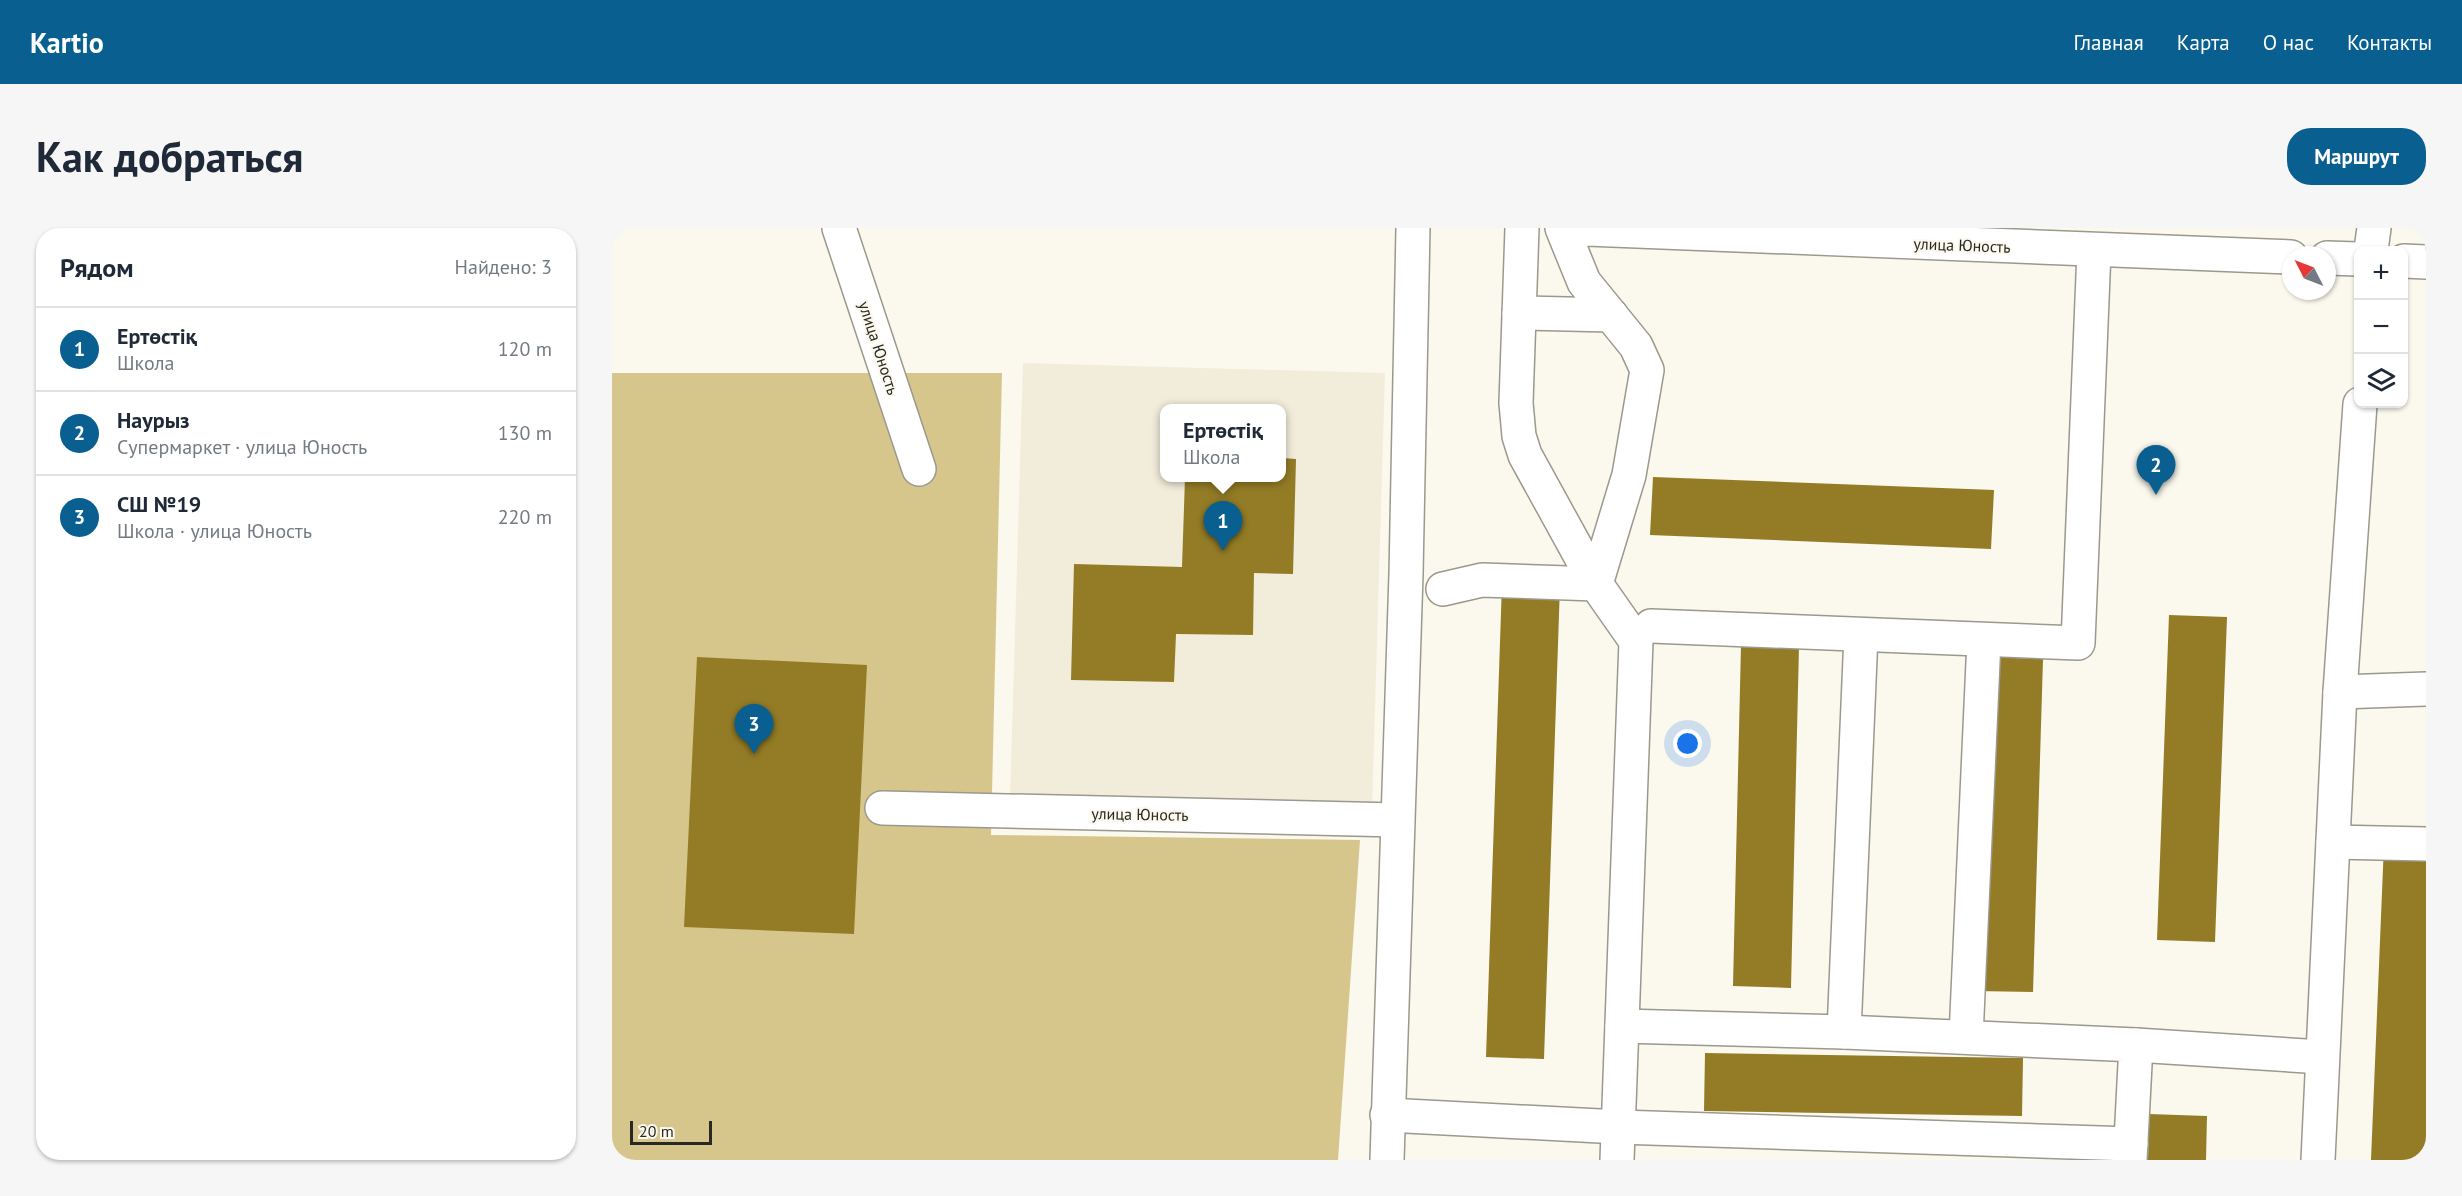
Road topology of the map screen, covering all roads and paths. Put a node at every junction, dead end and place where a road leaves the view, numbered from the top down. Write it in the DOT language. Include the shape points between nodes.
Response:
graph roads {
  1 [pos="839,228"];
  2 [pos="1413,228"];
  3 [pos="1522,228"];
  4 [pos="1562,228"];
  5 [pos="2374,228"];
  6 [pos="1963,236"];
  7 [pos="2372,246"];
  8 [pos="2094,250"];
  9 [pos="2282,257"];
  10 [pos="2336,258"];
  11 [pos="2354,259"];
  12 [pos="2408,261"];
  13 [pos="2426,262"];
  14 [pos="1519,314"];
  15 [pos="1611,315"];
  16 [pos="2360,408"];
  17 [pos="919,469"];
  18 [pos="1596,584"];
  19 [pos="1443,589"];
  20 [pos="1651,626"];
  21 [pos="1861,634"];
  22 [pos="1984,640"];
  23 [pos="2426,689"];
  24 [pos="2340,692"];
  25 [pos="882,808"];
  26 [pos="1397,820"];
  27 [pos="2333,842"];
  28 [pos="2426,844"];
  29 [pos="1622,1026"];
  30 [pos="1844,1032"];
  31 [pos="1966,1037"];
  32 [pos="2136,1045"];
  33 [pos="2322,1056"];
  34 [pos="1387,1115"];
  35 [pos="1619,1127"];
  36 [pos="2130,1152"];
  37 [pos="1387,1160"];
  38 [pos="1617,1160"];
  39 [pos="2318,1160"];
  1 -- 17 [label="street, улица Юность"];
  2 -- 26 [label="street"];
  3 -- 14 [label="street"];
  4 -- 6 [label="street, улица Юность"];
  4 -- 15 [label="street" via="1584,282"];
  5 -- 7 [label="street"];
  6 -- 8 [label="street, улица Юность"];
  8 -- 9 [label="street, улица Юность"];
  8 -- 22 [label="street" via="2078,643"];
  10 -- 11 [label="street"];
  12 -- 13 [label="street"];
  14 -- 15 [label="street"];
  14 -- 18 [label="street" via="1516,403 1522,446"];
  15 -- 18 [label="street" via="1636,346 1647,369 1629,475"];
  16 -- 24 [label="street"];
  18 -- 19 [label="street" via="1482,580"];
  18 -- 29 [label="street" via="1636,641"];
  20 -- 21 [label="street"];
  21 -- 22 [label="street"];
  21 -- 30 [label="street"];
  22 -- 31 [label="street"];
  23 -- 24 [label="street"];
  24 -- 27 [label="street"];
  25 -- 26 [label="street, улица Юность"];
  26 -- 34 [label="street"];
  27 -- 28 [label="street"];
  27 -- 33 [label="street"];
  29 -- 30 [label="street"];
  29 -- 35 [label="street"];
  30 -- 31 [label="street"];
  31 -- 32 [label="street"];
  32 -- 33 [label="street"];
  32 -- 36 [label="street"];
  33 -- 39 [label="street"];
  34 -- 35 [label="street"];
  34 -- 37 [label="street"];
  35 -- 36 [label="street"];
  35 -- 38 [label="street"];
}
